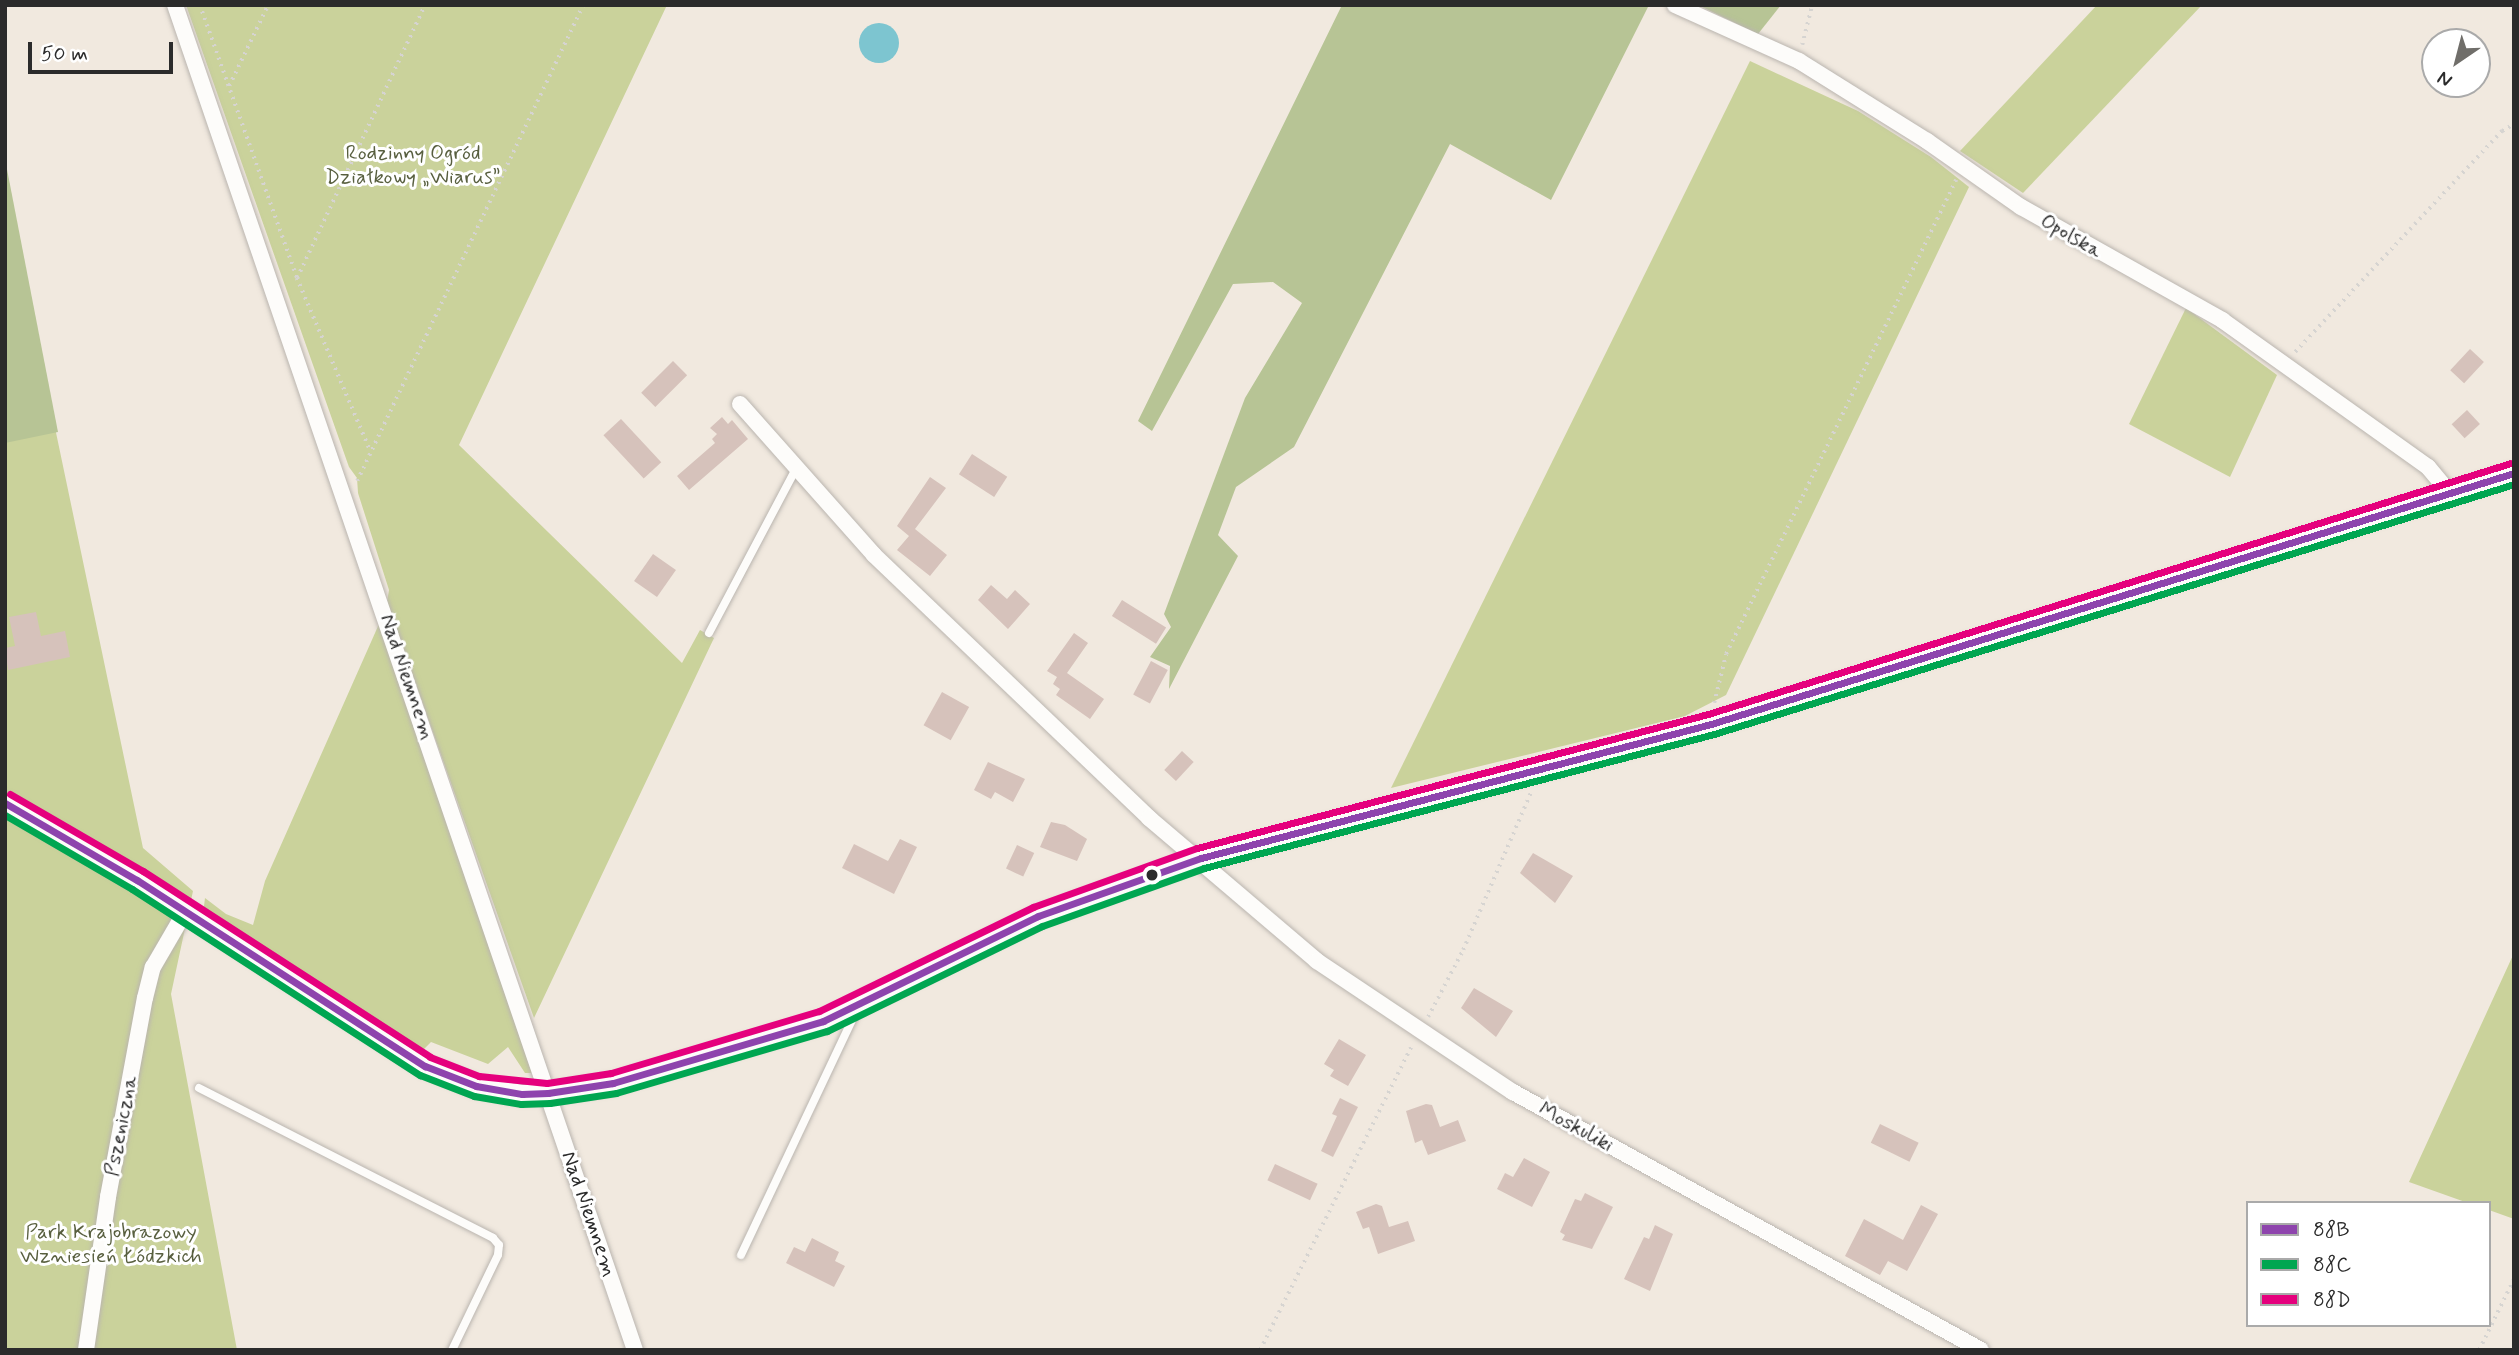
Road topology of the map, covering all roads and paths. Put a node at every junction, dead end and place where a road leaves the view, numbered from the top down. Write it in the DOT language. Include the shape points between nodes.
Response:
graph roads {
  1 [pos="175,5"];
  2 [pos="200,5"];
  3 [pos="268,5"];
  4 [pos="425,5"];
  5 [pos="583,5"];
  6 [pos="1675,5"];
  7 [pos="1812,5"];
  8 [pos="1799,61"];
  9 [pos="229,86"];
  10 [pos="2514,124"];
  11 [pos="1963,166"];
  12 [pos="297,278"];
  13 [pos="2284,364"];
  14 [pos="740,404"];
  15 [pos="369,449"];
  16 [pos="796,469"];
  17 [pos="2513,474"];
  18 [pos="357,491"];
  19 [pos="2450,492"];
  20 [pos="709,633"];
  21 [pos="1711,724"];
  22 [pos="1541,769"];
  23 [pos="5,803"];
  24 [pos="1201,858"];
  25 [pos="185,912"];
  26 [pos="860,1003"];
  27 [pos="1420,1030"];
  28 [pos="199,1088"];
  29 [pos="548,1094"];
  30 [pos="741,1255"];
  31 [pos="2514,1279"];
  32 [pos="2491,1326"];
  33 [pos="2490,1327"];
  34 [pos="86,1350"];
  35 [pos="452,1350"];
  36 [pos="635,1350"];
  37 [pos="1260,1350"];
  38 [pos="1981,1350"];
  39 [pos="2479,1350"];
  1 -- 29 [label="street, Nad Niemnem"];
  2 -- 9 [label="path"];
  3 -- 9 [label="path"];
  4 -- 12 [label="path"];
  5 -- 15 [label="path"];
  6 -- 8 [label="street, Opolska"];
  7 -- 8 [label="path"];
  8 -- 11 [label="street, Opolska"];
  9 -- 12 [label="path"];
  10 -- 13 [label="path"];
  11 -- 13 [label="street, Opolska" via="2021,206 2222,320"];
  11 -- 21 [label="path" via="1726,654"];
  12 -- 15 [label="path"];
  13 -- 19 [label="street, Opolska" via="2428,467"];
  14 -- 16 [label="street, Moskuliki"];
  15 -- 18 [label="path"];
  16 -- 20 [label="lane"];
  16 -- 24 [label="street, Moskuliki" via="874,555 1149,818"];
  17 -- 19 [label="street"];
  19 -- 21 [label="street"];
  21 -- 22 [label="street"];
  22 -- 24 [label="street"];
  22 -- 27 [label="path" via="1462,950"];
  23 -- 25 [label="street"];
  24 -- 26 [label="street" via="1038,916"];
  24 -- 27 [label="street, Moskuliki" via="1249,907 1317,961"];
  25 -- 29 [label="street" via="425,1066 476,1086"];
  25 -- 34 [label="street, Pszeniczna" via="153,967 145,998 108,1197"];
  26 -- 29 [label="street" via="823,1021 701,1059 613,1083"];
  26 -- 30 [label="lane"];
  27 -- 37 [label="path"];
  27 -- 38 [label="street, Moskuliki" via="1513,1092"];
  28 -- 35 [label="lane" via="493,1238 499,1245 498,1255"];
  29 -- 36 [label="street, Nad Niemnem"];
  31 -- 32 [label="path"];
  33 -- 39 [label="path"];
}
